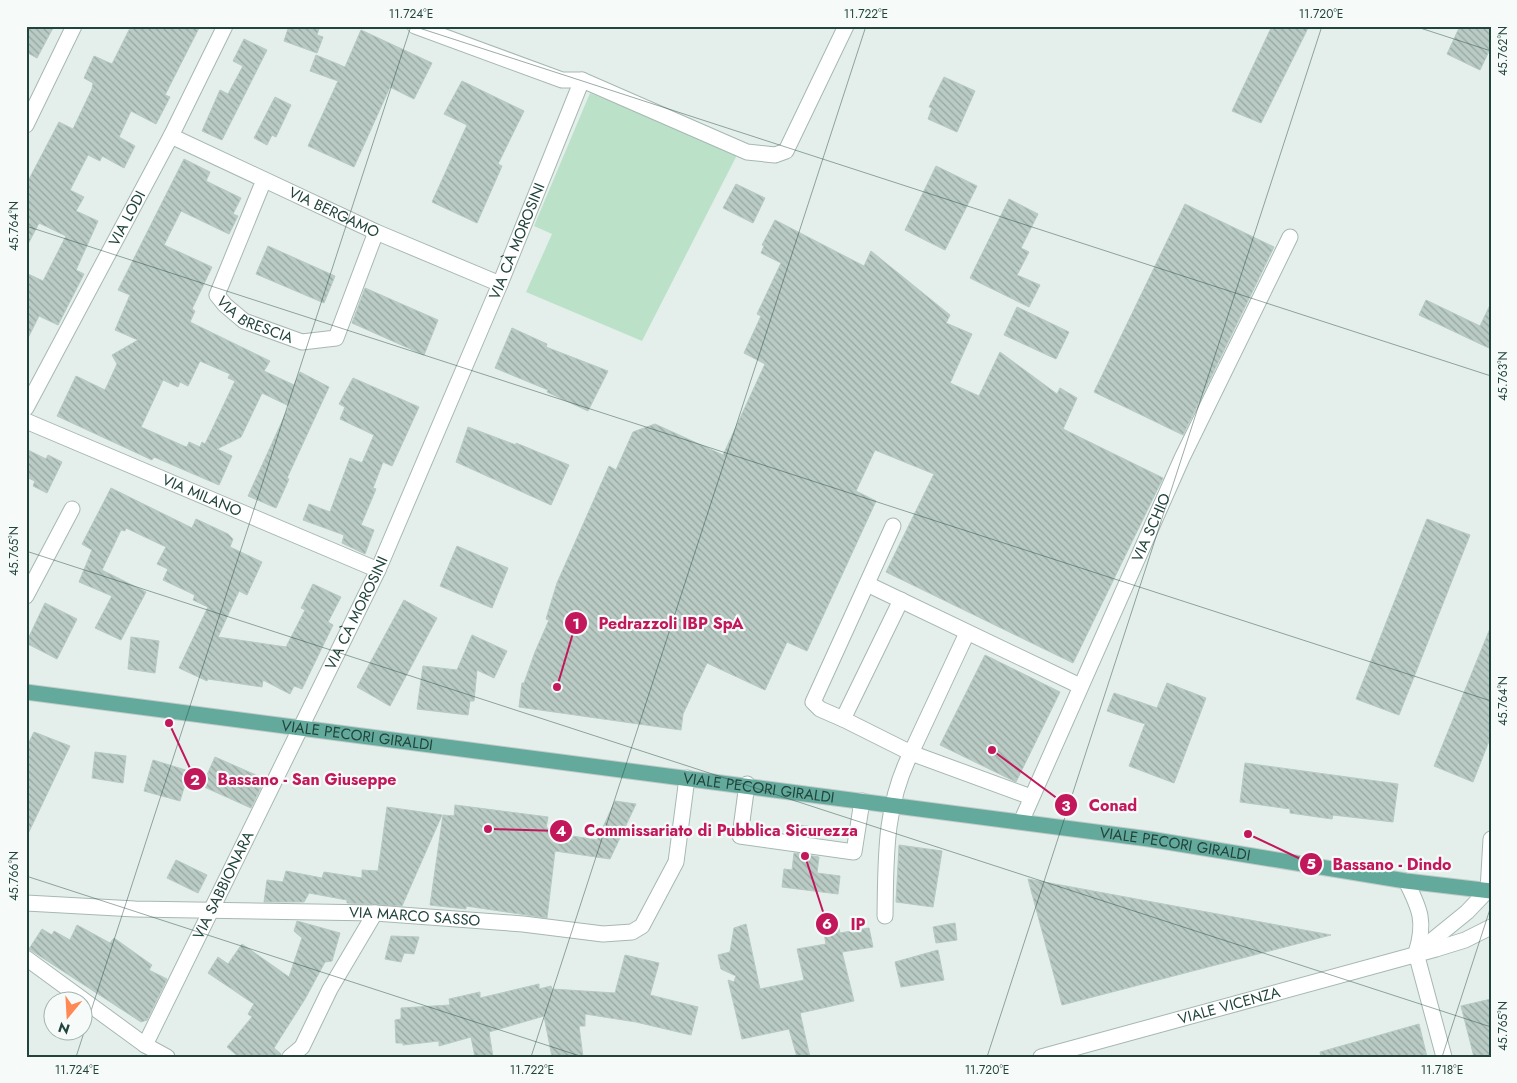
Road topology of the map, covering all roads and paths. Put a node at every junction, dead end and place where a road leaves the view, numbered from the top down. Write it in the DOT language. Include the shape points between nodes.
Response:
graph roads {
  1 [pos="74,26"];
  2 [pos="225,26"];
  3 [pos="415,26"];
  4 [pos="846,26"];
  5 [pos="582,80"];
  6 [pos="26,125"];
  7 [pos="171,136"];
  8 [pos="264,180"];
  9 [pos="376,232"];
  10 [pos="1290,237"];
  11 [pos="500,284"];
  12 [pos="26,408"];
  13 [pos="26,421"];
  14 [pos="72,509"];
  15 [pos="893,526"];
  16 [pos="378,570"];
  17 [pos="867,584"];
  18 [pos="26,596"];
  19 [pos="900,600"];
  20 [pos="968,633"];
  21 [pos="1080,686"];
  22 [pos="26,692"];
  23 [pos="843,719"];
  24 [pos="301,727"];
  25 [pos="911,753"];
  26 [pos="688,778"];
  27 [pos="747,784"];
  28 [pos="1031,797"];
  29 [pos="862,801"];
  30 [pos="892,804"];
  31 [pos="1021,822"];
  32 [pos="1491,839"];
  33 [pos="1406,880"];
  34 [pos="1489,890"];
  35 [pos="26,903"];
  36 [pos="211,911"];
  37 [pos="375,913"];
  38 [pos="885,916"];
  39 [pos="1491,928"];
  40 [pos="1491,939"];
  41 [pos="1465,940"];
  42 [pos="1416,953"];
  43 [pos="26,958"];
  44 [pos="145,1045"];
  45 [pos="167,1057"];
  46 [pos="290,1057"];
  47 [pos="1041,1057"];
  48 [pos="1444,1057"];
  1 -- 6 [label="street"];
  2 -- 7 [label="street, VIA LODI"];
  3 -- 5 [label="street" via="562,80"];
  4 -- 5 [label="street" via="786,150 774,155 747,152"];
  5 -- 11 [label="street, VIA CÀ MOROSINI"];
  7 -- 8 [label="street, VIA BERGAMO"];
  7 -- 12 [label="street, VIA LODI"];
  8 -- 9 [label="street, VIA BERGAMO"];
  8 -- 9 [label="street, VIA BRESCIA" via="217,295 244,321 302,342 336,338"];
  9 -- 11 [label="street, VIA BERGAMO"];
  10 -- 21 [label="street, VIA SCHIO" via="1182,458"];
  11 -- 16 [label="street, VIA CÀ MOROSINI"];
  13 -- 16 [label="street, VIA MILANO"];
  14 -- 18 [label="street"];
  15 -- 17 [label="street"];
  16 -- 24 [label="street, VIA CÀ MOROSINI"];
  17 -- 19 [label="street"];
  17 -- 23 [label="street" via="814,702 820,709"];
  19 -- 20 [label="street"];
  19 -- 23 [label="street"];
  20 -- 21 [label="street"];
  20 -- 25 [label="street"];
  21 -- 28 [label="street, VIA SCHIO"];
  22 -- 24 [label="main road, VIALE PECORI GIRALDI"];
  23 -- 25 [label="street"];
  24 -- 26 [label="main road, VIALE PECORI GIRALDI"];
  24 -- 36 [label="street, VIA SABBIONARA"];
  25 -- 28 [label="street"];
  25 -- 30 [label="street"];
  26 -- 27 [label="main road, VIALE PECORI GIRALDI"];
  26 -- 37 [label="street, VIA MARCO SASSO" via="676,862 642,926 632,932 603,934 523,924"];
  27 -- 29 [label="main road, VIALE PECORI GIRALDI"];
  27 -- 29 [label="street" via="740,836 854,852"];
  28 -- 31 [label="street, VIA SCHIO"];
  29 -- 30 [label="main road, VIALE PECORI GIRALDI"];
  30 -- 31 [label="main road, VIALE PECORI GIRALDI"];
  30 -- 38 [label="street" via="886,831"];
  31 -- 33 [label="main road, VIALE PECORI GIRALDI"];
  32 -- 34 [label="street"];
  33 -- 34 [label="main road, VIALE PECORI GIRALDI"];
  33 -- 42 [label="street" via="1418,904 1423,931"];
  34 -- 42 [label="street" via="1468,912"];
  35 -- 36 [label="street, VIA MARCO SASSO"];
  36 -- 37 [label="street, VIA MARCO SASSO"];
  36 -- 44 [label="street, VIA SABBIONARA"];
  37 -- 46 [label="street" via="330,989 302,1047"];
  39 -- 41 [label="street"];
  40 -- 41 [label="street"];
  41 -- 42 [label="street, VIALE VICENZA"];
  42 -- 47 [label="street, VIALE VICENZA"];
  42 -- 48 [label="street"];
  43 -- 44 [label="street"];
  44 -- 45 [label="street"];
}
